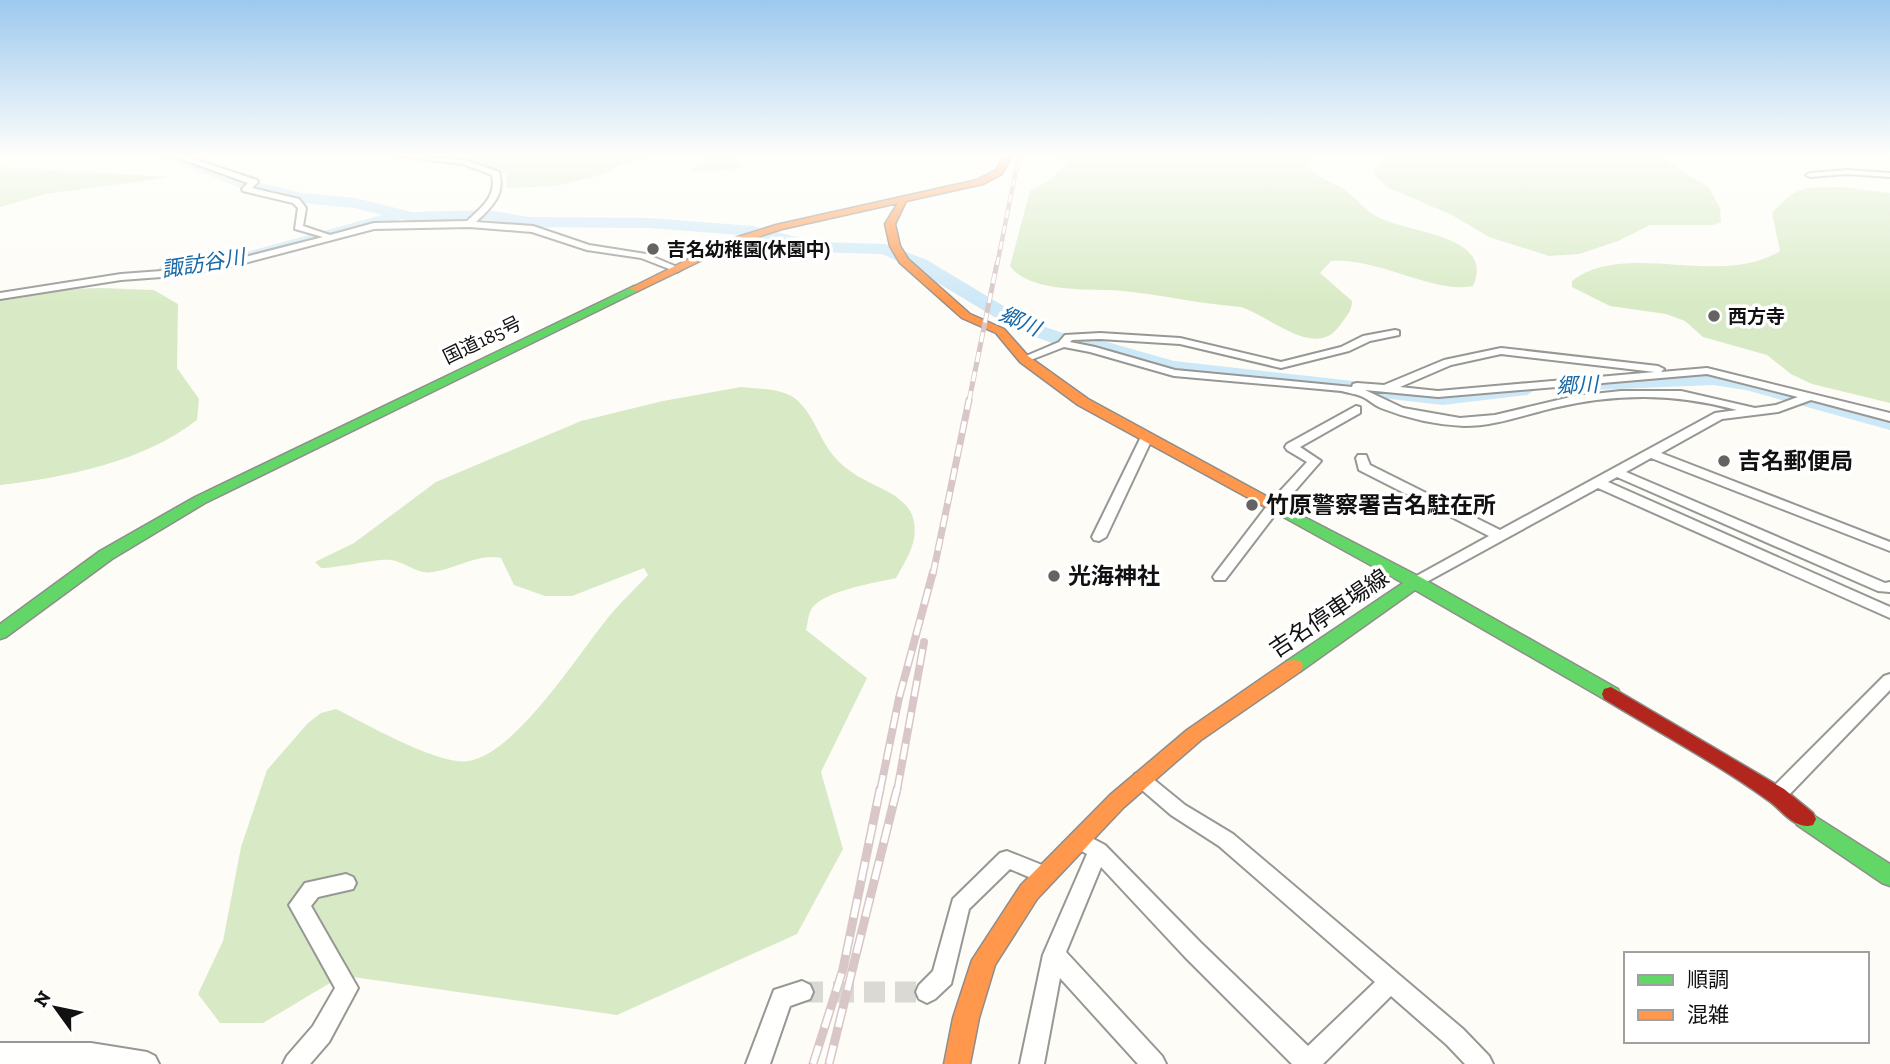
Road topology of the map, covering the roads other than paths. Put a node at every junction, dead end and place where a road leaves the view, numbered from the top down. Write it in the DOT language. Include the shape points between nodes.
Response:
graph roads {
  1 [pos="299,205"];
  2 [pos="485,205"];
  3 [pos="880,205"];
  4 [pos="899,205"];
  5 [pos="475,218"];
  6 [pos="330,235"];
  7 [pos="677,269"];
  8 [pos="0,296"];
  9 [pos="1395,333"];
  10 [pos="1065,342"];
  11 [pos="1024,359"];
  12 [pos="1676,372"];
  13 [pos="1331,386"];
  14 [pos="1382,390"];
  15 [pos="1805,398"];
  16 [pos="1356,410"];
  17 [pos="1759,412"];
  18 [pos="1890,417"];
  19 [pos="1146,439"];
  20 [pos="1649,453"];
  21 [pos="1362,458"];
  22 [pos="1615,472"];
  23 [pos="1597,482"];
  24 [pos="1275,505"];
  25 [pos="1500,536"];
  26 [pos="1099,537"];
  27 [pos="1890,547"];
  28 [pos="1220,577"];
  29 [pos="1416,582"];
  30 [pos="1890,587"];
  31 [pos="1890,613"];
  32 [pos="0,633"];
  33 [pos="1890,680"];
  34 [pos="1141,779"];
  35 [pos="1777,795"];
  36 [pos="1089,846"];
  37 [pos="1045,875"];
  38 [pos="1890,876"];
  39 [pos="346,883"];
  40 [pos="1054,956"];
  41 [pos="1390,982"];
  42 [pos="802,992"];
  43 [pos="928,992"];
  44 [pos="0,1055"];
  45 [pos="1308,1063"];
  46 [pos="147,1064"];
  47 [pos="295,1064"];
  48 [pos="758,1064"];
  49 [pos="957,1064"];
  50 [pos="1032,1064"];
  51 [pos="1154,1064"];
  52 [pos="1481,1064"];
  1 -- 6 [label="street" via="298,227"];
  2 -- 5 [label="street"];
  3 -- 7 [label="main road, 国道185号" via="765,230"];
  4 -- 11 [label="main road, 吉名停車場線" via="890,224 898,252 966,316 1000,331"];
  5 -- 6 [label="street" via="374,226"];
  5 -- 7 [label="street" via="533,229 587,247 643,256"];
  6 -- 8 [label="street" via="237,262"];
  7 -- 32 [label="main road, 国道185号" via="200,500 106,555"];
  9 -- 10 [label="street" via="1286,365 1180,341 1101,336"];
  10 -- 11 [label="street"];
  10 -- 13 [label="street" via="1174,373"];
  11 -- 19 [label="main road, 吉名停車場線" via="1103,415"];
  12 -- 14 [label="street" via="1438,394"];
  12 -- 14 [label="street" via="1501,352 1448,362"];
  12 -- 15 [label="street" via="1707,371"];
  13 -- 14 [label="street"];
  13 -- 17 [label="street" via="1366,394 1382,405 1454,421 1494,418 1585,398 1654,393"];
  15 -- 17 [label="street"];
  15 -- 18 [label="street"];
  16 -- 24 [label="street" via="1291,447 1315,461"];
  17 -- 20 [label="street" via="1730,413 1708,420"];
  19 -- 24 [label="main road, 吉名停車場線"];
  19 -- 26 [label="street"];
  20 -- 22 [label="street"];
  20 -- 27 [label="street"];
  21 -- 25 [label="street" via="1364,467"];
  22 -- 23 [label="street"];
  22 -- 30 [label="street" via="1883,588"];
  23 -- 25 [label="street"];
  23 -- 31 [label="street"];
  24 -- 28 [label="street"];
  24 -- 29 [label="main road, 吉名停車場線"];
  25 -- 29 [label="street"];
  29 -- 34 [label="main road, 吉名停車場線" via="1246,698"];
  29 -- 35 [label="main road"];
  33 -- 35 [label="street"];
  34 -- 36 [label="main road, 吉名停車場線"];
  34 -- 41 [label="street" via="1178,810 1226,840"];
  35 -- 38 [label="main road" via="1820,831"];
  36 -- 37 [label="main road, 吉名停車場線"];
  36 -- 40 [label="street"];
  36 -- 45 [label="street"];
  37 -- 43 [label="street" via="1007,859 960,905 943,977"];
  37 -- 49 [label="main road, 吉名停車場線" via="1015,910 984,960"];
  39 -- 47 [label="street" via="312,889 299,905 347,988 321,1034"];
  40 -- 50 [label="street"];
  40 -- 51 [label="street"];
  41 -- 45 [label="street"];
  41 -- 52 [label="street"];
  42 -- 48 [label="street" via="782,998"];
  44 -- 46 [label="street" via="91,1055"];
}
